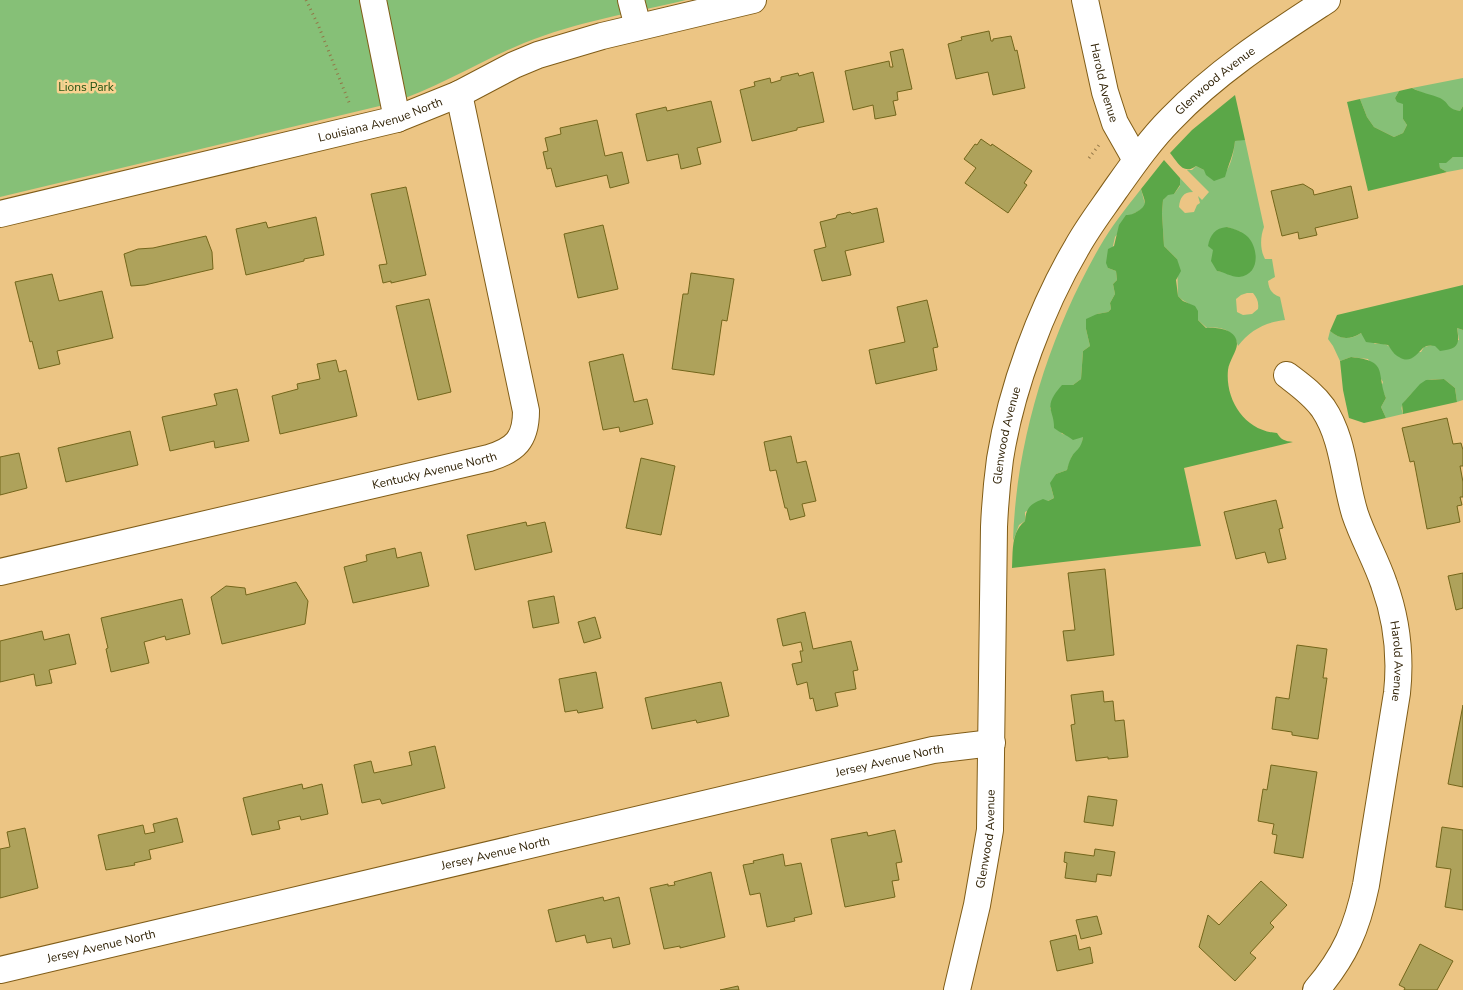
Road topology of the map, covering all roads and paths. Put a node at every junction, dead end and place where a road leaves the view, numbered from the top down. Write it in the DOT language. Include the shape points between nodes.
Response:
graph roads {
  1 [pos="306,0"];
  2 [pos="373,0"];
  3 [pos="631,0"];
  4 [pos="753,0"];
  5 [pos="1085,0"];
  6 [pos="1327,0"];
  7 [pos="638,27"];
  8 [pos="459,94"];
  9 [pos="397,119"];
  10 [pos="358,130"];
  11 [pos="1136,160"];
  12 [pos="0,214"];
  13 [pos="1287,375"];
  14 [pos="0,572"];
  15 [pos="992,743"];
  16 [pos="0,970"];
  17 [pos="957,990"];
  18 [pos="1316,990"];
  1 -- 10 [label="path" via="352,108"];
  2 -- 9 [label="street"];
  3 -- 7 [label="street"];
  4 -- 7 [label="street, Louisiana Avenue North"];
  5 -- 11 [label="street, Harold Avenue" via="1105,92 1115,123"];
  6 -- 11 [label="street, Glenwood Avenue" via="1217,76 1170,119"];
  7 -- 8 [label="street, Louisiana Avenue North" via="538,55"];
  8 -- 9 [label="street, Louisiana Avenue North"];
  8 -- 14 [label="street, Kentucky Avenue North" via="523,388 524,432 512,447 503,454 488,458"];
  9 -- 10 [label="street, Louisiana Avenue North"];
  10 -- 12 [label="street, Louisiana Avenue North"];
  11 -- 15 [label="street, Glenwood Avenue" via="1066,266 1036,332 1012,406 1000,458 994,527"];
  13 -- 18 [label="street, Harold Avenue" via="1310,392 1332,425 1355,512 1391,607 1400,670 1361,909 1352,937"];
  15 -- 16 [label="street, Jersey Avenue North" via="932,750"];
  15 -- 17 [label="street, Glenwood Avenue" via="987,849"];
}
